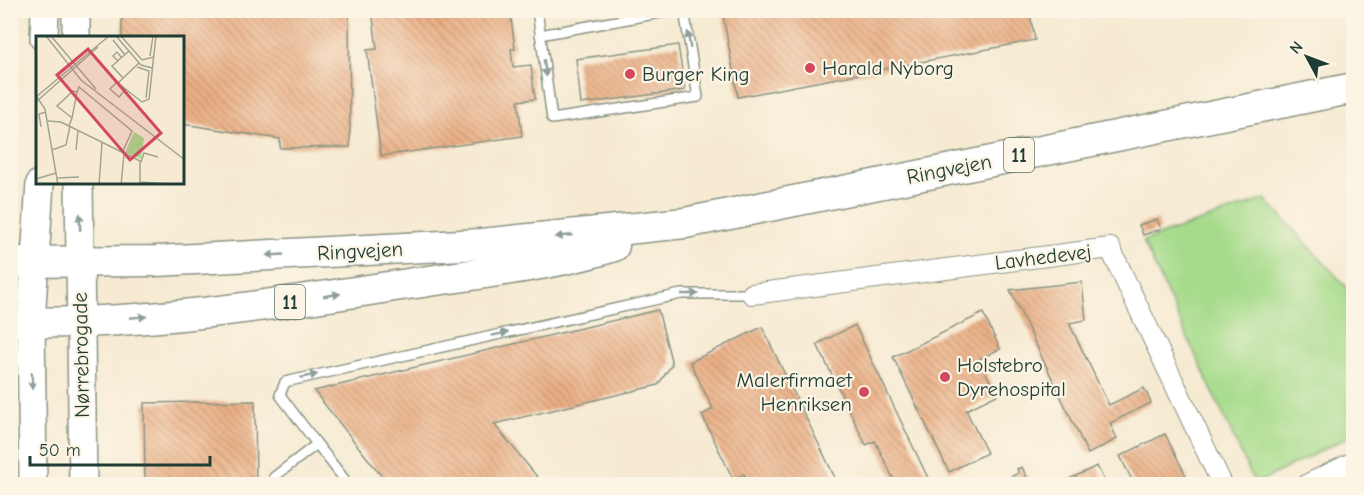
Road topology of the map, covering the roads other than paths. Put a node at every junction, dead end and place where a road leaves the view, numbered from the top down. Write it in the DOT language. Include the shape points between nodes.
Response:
graph roads {
  1 [pos="45,10"];
  2 [pos="76,10"];
  3 [pos="537,10"];
  4 [pos="676,10"];
  5 [pos="684,10"];
  6 [pos="540,35"];
  7 [pos="44,36"];
  8 [pos="76,36"];
  9 [pos="1353,88"];
  10 [pos="40,184"];
  11 [pos="79,184"];
  12 [pos="685,223"];
  13 [pos="80,261"];
  14 [pos="22,262"];
  15 [pos="752,294"];
  16 [pos="21,322"];
  17 [pos="80,322"];
  18 [pos="317,444"];
  19 [pos="1353,462"];
  20 [pos="33,484"];
  21 [pos="82,484"];
  22 [pos="274,484"];
  23 [pos="348,484"];
  24 [pos="1222,484"];
  25 [pos="1308,484"];
  1 -- 7 [label="street"];
  2 -- 8 [label="street"];
  3 -- 6 [label="lane"];
  4 -- 6 [label="lane"];
  6 -- 5 [label="lane, one-way" via="552,119 698,97"];
  9 -- 12 [label="main road, Ringvejen / 11"];
  10 -- 14 [label="street"];
  13 -- 11 [label="street, Nørrebrogade, one-way"];
  12 -- 13 [label="main road, Ringvejen / 11, one-way" via="481,244 156,261"];
  17 -- 12 [label="main road, Ringvejen / 11, one-way" via="240,309 498,270 601,251"];
  13 -- 14 [label="main road, Ringvejen / 11"];
  13 -- 17 [label="street, Nørrebrogade"];
  14 -- 16 [label="street"];
  18 -- 15 [label="lane, one-way" via="280,395 285,382 681,294"];
  15 -- 24 [label="street, Lavhedevej" via="1110,248"];
  16 -- 17 [label="main road, 11"];
  16 -- 20 [label="street, one-way"];
  17 -- 21 [label="street, Nørrebrogade"];
  18 -- 22 [label="lane" via="274,477"];
  18 -- 23 [label="lane"];
  19 -- 25 [label="street"];
}
